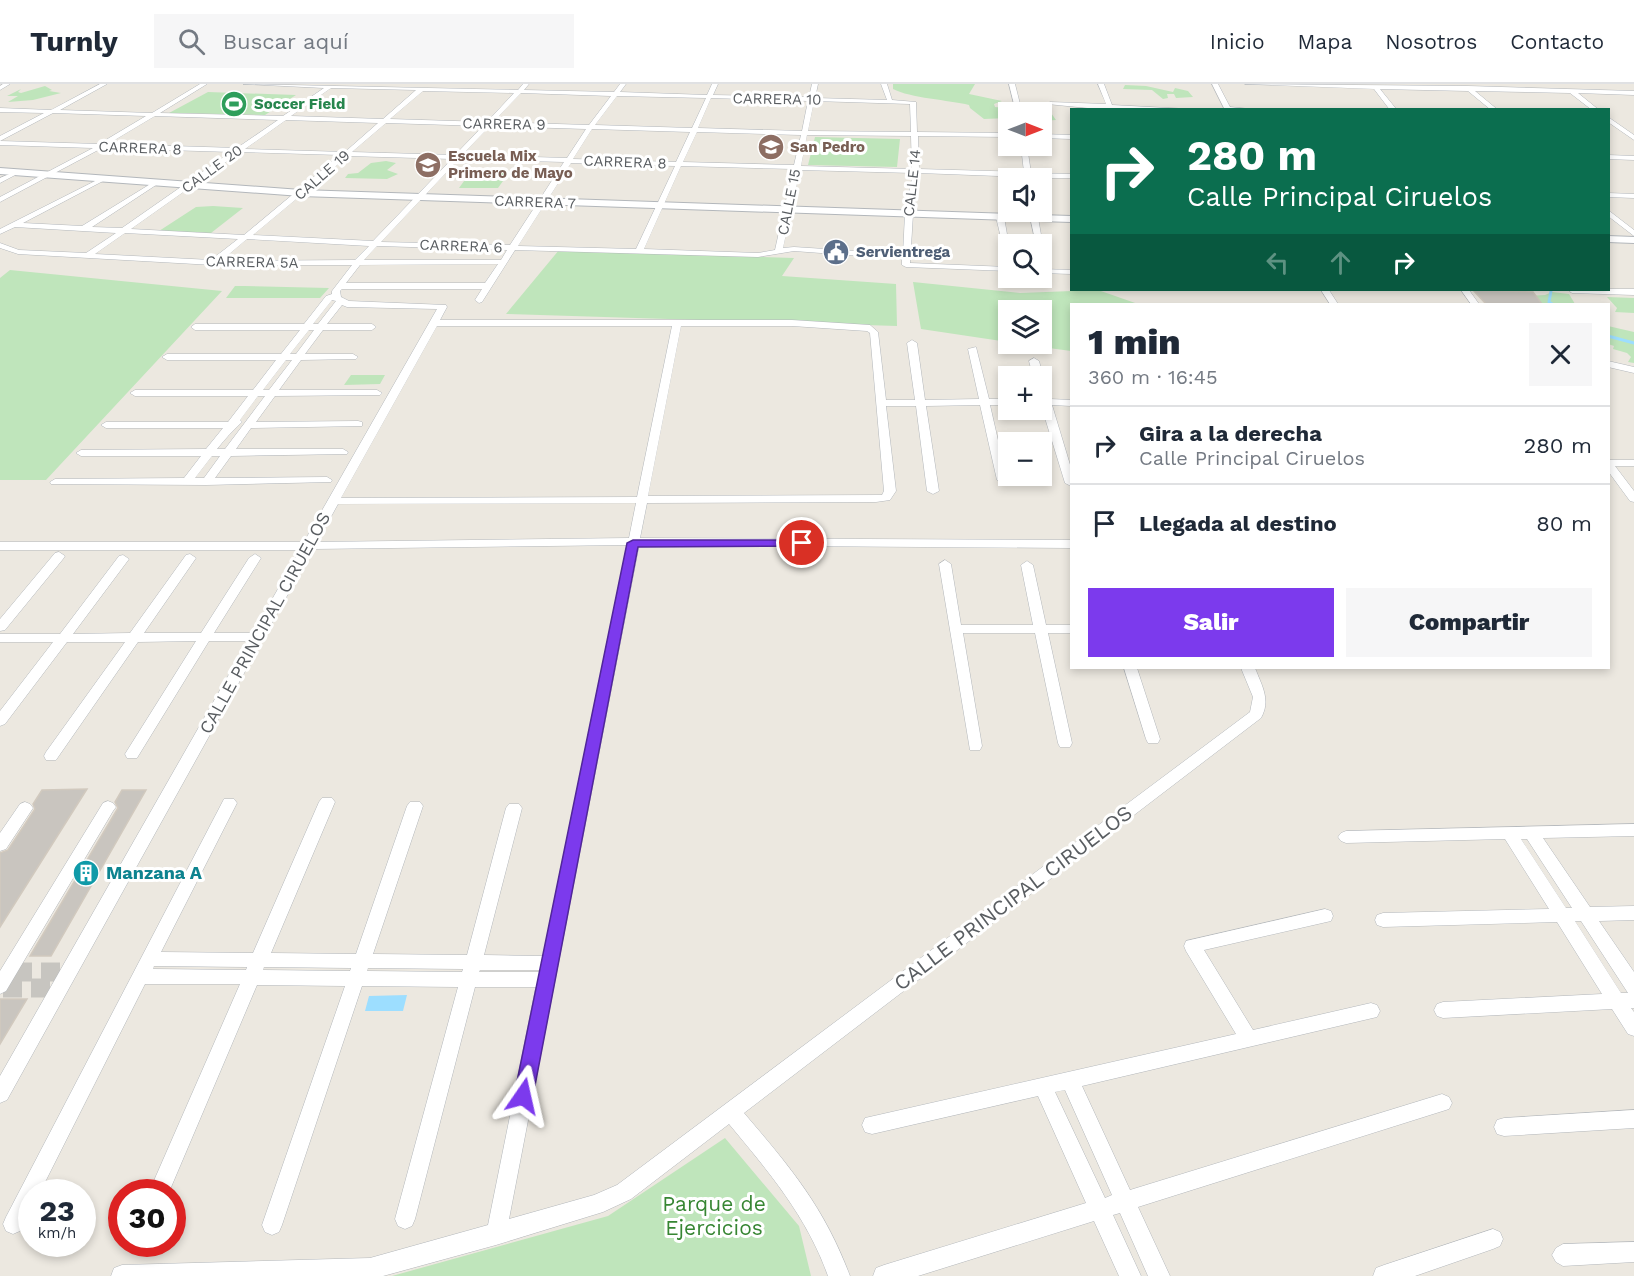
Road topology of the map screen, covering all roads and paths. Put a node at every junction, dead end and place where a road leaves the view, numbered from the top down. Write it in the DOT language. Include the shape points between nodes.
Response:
graph roads {
  1 [pos="7,84"];
  2 [pos="104,84"];
  3 [pos="204,84"];
  4 [pos="246,84"];
  5 [pos="428,84"];
  6 [pos="526,84"];
  7 [pos="623,84"];
  8 [pos="715,84"];
  9 [pos="815,84"];
  10 [pos="884,84"];
  11 [pos="1012,84"];
  12 [pos="1101,84"];
  13 [pos="1215,84"];
  14 [pos="1248,84"];
  15 [pos="1465,84"];
  16 [pos="1562,84"];
  17 [pos="1301,85"];
  18 [pos="331,86"];
  19 [pos="0,87"];
  20 [pos="1376,88"];
  21 [pos="420,90"];
  22 [pos="1471,90"];
  23 [pos="1572,92"];
  24 [pos="518,93"];
  25 [pos="1634,93"];
  26 [pos="614,95"];
  27 [pos="709,98"];
  28 [pos="812,100"];
  29 [pos="890,101"];
  30 [pos="913,102"];
  31 [pos="1016,102"];
  32 [pos="1052,104"];
  33 [pos="1110,108"];
  34 [pos="1227,108"];
  35 [pos="1392,108"];
  36 [pos="1493,108"];
  37 [pos="1593,108"];
  38 [pos="0,110"];
  39 [pos="51,112"];
  40 [pos="150,115"];
  41 [pos="283,118"];
  42 [pos="385,121"];
  43 [pos="1610,121"];
  44 [pos="490,123"];
  45 [pos="1624,123"];
  46 [pos="591,126"];
  47 [pos="695,129"];
  48 [pos="805,133"];
  49 [pos="916,134"];
  50 [pos="998,135"];
  51 [pos="1052,136"];
  52 [pos="1070,137"];
  53 [pos="1634,138"];
  54 [pos="0,141"];
  55 [pos="99,147"];
  56 [pos="237,150"];
  57 [pos="346,154"];
  58 [pos="1610,157"];
  59 [pos="1634,158"];
  60 [pos="457,159"];
  61 [pos="571,160"];
  62 [pos="679,164"];
  63 [pos="795,168"];
  64 [pos="0,171"];
  65 [pos="16,173"];
  66 [pos="916,173"];
  67 [pos="46,176"];
  68 [pos="998,176"];
  69 [pos="1052,176"];
  70 [pos="1070,176"];
  71 [pos="101,180"];
  72 [pos="0,181"];
  73 [pos="154,184"];
  74 [pos="188,187"];
  75 [pos="301,194"];
  76 [pos="1610,195"];
  77 [pos="1634,196"];
  78 [pos="421,198"];
  79 [pos="0,200"];
  80 [pos="543,202"];
  81 [pos="660,207"];
  82 [pos="788,212"];
  83 [pos="909,214"];
  84 [pos="1610,214"];
  85 [pos="998,217"];
  86 [pos="1052,217"];
  87 [pos="1070,219"];
  88 [pos="16,225"];
  89 [pos="81,230"];
  90 [pos="0,232"];
  91 [pos="121,232"];
  92 [pos="1634,234"];
  93 [pos="245,238"];
  94 [pos="1610,239"];
  95 [pos="1634,240"];
  96 [pos="33,243"];
  97 [pos="379,244"];
  98 [pos="0,245"];
  99 [pos="514,248"];
  100 [pos="640,250"];
  101 [pos="779,250"];
  102 [pos="18,252"];
  103 [pos="90,254"];
  104 [pos="906,261"];
  105 [pos="358,262"];
  106 [pos="505,262"];
  107 [pos="213,263"];
  108 [pos="998,268"];
  109 [pos="1052,271"];
  110 [pos="1070,272"];
  111 [pos="340,286"];
  112 [pos="489,286"];
  113 [pos="1466,291"];
  114 [pos="1603,291"];
  115 [pos="1634,292"];
  116 [pos="479,300"];
  117 [pos="337,301"];
  118 [pos="1475,303"];
  119 [pos="434,323"];
  120 [pos="676,324"];
  121 [pos="195,327"];
  122 [pos="307,327"];
  123 [pos="322,327"];
  124 [pos="372,327"];
  125 [pos="912,343"];
  126 [pos="973,349"];
  127 [pos="167,357"];
  128 [pos="285,357"];
  129 [pos="299,357"];
  130 [pos="353,357"];
  131 [pos="1034,361"];
  132 [pos="1610,364"];
  133 [pos="1035,366"];
  134 [pos="1634,370"];
  135 [pos="135,393"];
  136 [pos="256,393"];
  137 [pos="272,393"];
  138 [pos="377,393"];
  139 [pos="984,402"];
  140 [pos="998,402"];
  141 [pos="880,403"];
  142 [pos="921,403"];
  143 [pos="1052,403"];
  144 [pos="1070,403"];
  145 [pos="1050,420"];
  146 [pos="249,424"];
  147 [pos="358,424"];
  148 [pos="106,425"];
  149 [pos="231,425"];
  150 [pos="210,452"];
  151 [pos="228,452"];
  152 [pos="343,452"];
  153 [pos="81,453"];
  154 [pos="998,463"];
  155 [pos="1634,463"];
  156 [pos="1610,464"];
  157 [pos="1610,467"];
  158 [pos="327,480"];
  159 [pos="55,482"];
  160 [pos="187,482"];
  161 [pos="206,482"];
  162 [pos="1070,483"];
  163 [pos="933,491"];
  164 [pos="642,499"];
  165 [pos="1634,499"];
  166 [pos="333,501"];
  167 [pos="633,543"];
  168 [pos="1070,544"];
  169 [pos="0,546"];
  170 [pos="308,546"];
  171 [pos="59,556"];
  172 [pos="190,558"];
  173 [pos="255,558"];
  174 [pos="123,559"];
  175 [pos="945,564"];
  176 [pos="1027,565"];
  177 [pos="0,627"];
  178 [pos="1070,629"];
  179 [pos="957,633"];
  180 [pos="1042,633"];
  181 [pos="0,638"];
  182 [pos="1070,638"];
  183 [pos="203,641"];
  184 [pos="255,641"];
  185 [pos="60,642"];
  186 [pos="131,642"];
  187 [pos="0,647"];
  188 [pos="1130,669"];
  189 [pos="1248,669"];
  190 [pos="0,721"];
  191 [pos="1153,739"];
  192 [pos="1065,743"];
  193 [pos="975,747"];
  194 [pos="132,754"];
  195 [pos="51,756"];
  196 [pos="327,802"];
  197 [pos="229,803"];
  198 [pos="415,806"];
  199 [pos="108,807"];
  200 [pos="25,808"];
  201 [pos="514,808"];
  202 [pos="1634,830"];
  203 [pos="1530,831"];
  204 [pos="1509,833"];
  205 [pos="1347,837"];
  206 [pos="0,845"];
  207 [pos="1634,913"];
  208 [pos="1561,914"];
  209 [pos="1586,914"];
  210 [pos="1325,916"];
  211 [pos="1383,920"];
  212 [pos="148,959"];
  213 [pos="259,960"];
  214 [pos="359,970"];
  215 [pos="471,971"];
  216 [pos="548,971"];
  217 [pos="140,976"];
  218 [pos="252,977"];
  219 [pos="4,979"];
  220 [pos="1634,987"];
  221 [pos="1625,1000"];
  222 [pos="1443,1010"];
  223 [pos="1371,1011"];
  224 [pos="1634,1028"];
  225 [pos="1249,1039"];
  226 [pos="1070,1080"];
  227 [pos="1043,1086"];
  228 [pos="0,1094"];
  229 [pos="1442,1103"];
  230 [pos="730,1111"];
  231 [pos="1634,1119"];
  232 [pos="872,1125"];
  233 [pos="1504,1126"];
  234 [pos="165,1179"];
  235 [pos="1124,1201"];
  236 [pos="1100,1209"];
  237 [pos="405,1219"];
  238 [pos="13,1224"];
  239 [pos="272,1225"];
  240 [pos="496,1235"];
  241 [pos="1493,1239"];
  242 [pos="1634,1252"];
  243 [pos="1563,1255"];
  244 [pos="122,1276"];
  245 [pos="839,1276"];
  246 [pos="884,1276"];
  247 [pos="1130,1276"];
  248 [pos="1159,1276"];
  249 [pos="1384,1276"];
  1 -- 19 [label="street"];
  2 -- 39 [label="street"];
  3 -- 40 [label="street"];
  4 -- 18 [label="street, CARRERA 10"];
  5 -- 21 [label="street, CALLE 19"];
  6 -- 24 [label="street"];
  7 -- 26 [label="street"];
  8 -- 27 [label="street"];
  9 -- 28 [label="street, CALLE 15"];
  10 -- 29 [label="street"];
  11 -- 31 [label="street"];
  12 -- 33 [label="street"];
  13 -- 34 [label="street"];
  14 -- 17 [label="street"];
  15 -- 22 [label="street"];
  16 -- 23 [label="street"];
  17 -- 20 [label="street"];
  18 -- 21 [label="street, CARRERA 10"];
  18 -- 41 [label="street, CALLE 20"];
  20 -- 22 [label="street"];
  20 -- 35 [label="street"];
  21 -- 24 [label="street, CARRERA 10"];
  21 -- 42 [label="street, CALLE 19"];
  22 -- 23 [label="street"];
  22 -- 36 [label="street"];
  23 -- 25 [label="street"];
  23 -- 37 [label="street"];
  24 -- 26 [label="street, CARRERA 10"];
  24 -- 44 [label="street"];
  26 -- 27 [label="street, CARRERA 10"];
  26 -- 46 [label="street"];
  27 -- 28 [label="street, CARRERA 10"];
  27 -- 47 [label="street"];
  28 -- 29 [label="street, CARRERA 10"];
  28 -- 48 [label="street, CALLE 15"];
  29 -- 30 [label="street, CARRERA 10"];
  30 -- 49 [label="street, CALLE 14"];
  32 -- 33 [label="street"];
  38 -- 39 [label="street, CARRERA 9"];
  39 -- 40 [label="street, CARRERA 9"];
  39 -- 54 [label="street"];
  40 -- 41 [label="street, CARRERA 9"];
  40 -- 55 [label="street"];
  41 -- 42 [label="street, CARRERA 9"];
  41 -- 56 [label="street, CALLE 20"];
  42 -- 44 [label="street, CARRERA 9"];
  42 -- 57 [label="street, CALLE 19"];
  43 -- 45 [label="street"];
  43 -- 53 [label="street"];
  44 -- 46 [label="street, CARRERA 9"];
  44 -- 60 [label="street"];
  46 -- 47 [label="street, CARRERA 9"];
  46 -- 61 [label="street"];
  47 -- 48 [label="street, CARRERA 9"];
  47 -- 62 [label="street"];
  48 -- 49 [label="street, CARRERA 9"];
  48 -- 63 [label="street, CALLE 15"];
  49 -- 50 [label="street, CARRERA 9"];
  49 -- 66 [label="street, CALLE 14"];
  51 -- 52 [label="street"];
  54 -- 55 [label="street, CARRERA 8"];
  55 -- 56 [label="street, CARRERA 8"];
  55 -- 67 [label="street"];
  56 -- 57 [label="street, CARRERA 8"];
  56 -- 74 [label="street, CALLE 20"];
  57 -- 60 [label="street, CARRERA 8"];
  57 -- 75 [label="street, CALLE 19"];
  58 -- 59 [label="street"];
  60 -- 61 [label="street, CARRERA 8"];
  60 -- 78 [label="street"];
  61 -- 62 [label="street, CARRERA 8"];
  61 -- 80 [label="street"];
  62 -- 63 [label="street, CARRERA 8"];
  62 -- 81 [label="street"];
  63 -- 66 [label="street, CARRERA 8"];
  63 -- 82 [label="street, CALLE 15"];
  64 -- 65 [label="street, CARRERA 7"];
  65 -- 67 [label="street, CARRERA 7"];
  65 -- 72 [label="street"];
  66 -- 68 [label="street, CARRERA 8"];
  66 -- 83 [label="street, CALLE 14"];
  67 -- 71 [label="street, CARRERA 7"];
  67 -- 79 [label="street"];
  69 -- 70 [label="street, CARRERA 8"];
  71 -- 73 [label="street, CARRERA 7"];
  71 -- 88 [label="street"];
  73 -- 74 [label="street, CARRERA 7"];
  73 -- 89 [label="street"];
  74 -- 75 [label="street, CARRERA 7"];
  74 -- 91 [label="street, CALLE 20"];
  75 -- 78 [label="street, CARRERA 7"];
  75 -- 93 [label="street, CALLE 19"];
  76 -- 77 [label="street"];
  78 -- 80 [label="street, CARRERA 7"];
  78 -- 97 [label="street"];
  80 -- 81 [label="street, CARRERA 7"];
  80 -- 99 [label="street"];
  81 -- 82 [label="street, CARRERA 7"];
  81 -- 100 [label="street"];
  82 -- 83 [label="street, CARRERA 7"];
  82 -- 101 [label="street, CALLE 15"];
  83 -- 85 [label="street, CARRERA 7"];
  83 -- 104 [label="street, CALLE 14"];
  84 -- 92 [label="street"];
  86 -- 87 [label="street, CARRERA 7"];
  88 -- 89 [label="street, CARRERA 6"];
  88 -- 90 [label="street"];
  89 -- 91 [label="street, CARRERA 6"];
  91 -- 93 [label="street, CARRERA 6"];
  91 -- 103 [label="street, CALLE 20"];
  93 -- 97 [label="street, CARRERA 6"];
  93 -- 107 [label="street, CALLE 19"];
  94 -- 95 [label="street"];
  96 -- 102 [label="street"];
  97 -- 99 [label="street, CARRERA 6"];
  97 -- 105 [label="street"];
  98 -- 102 [label="street, CARRERA 5A"];
  99 -- 100 [label="street, CARRERA 6"];
  99 -- 106 [label="street"];
  100 -- 101 [label="street, CARRERA 6" via="758,255"];
  101 -- 104 [label="street, CARRERA 6"];
  102 -- 103 [label="street, CARRERA 5A"];
  103 -- 107 [label="street, CARRERA 5A"];
  104 -- 108 [label="street, CARRERA 6"];
  105 -- 106 [label="street, CARRERA 5A"];
  105 -- 107 [label="street, CARRERA 5A"];
  105 -- 111 [label="street"];
  106 -- 112 [label="street"];
  109 -- 110 [label="street"];
  111 -- 112 [label="street"];
  111 -- 117 [label="street"];
  112 -- 116 [label="street"];
  113 -- 118 [label="street"];
  114 -- 115 [label="street"];
  117 -- 119 [label="street" via="443,307"];
  117 -- 122 [label="street" via="323,306"];
  117 -- 123 [label="street"];
  119 -- 120 [label="street"];
  119 -- 166 [label="street, CALLE PRINCIPAL CIRUELOS"];
  120 -- 141 [label="street" via="792,323 870,328 874,332"];
  120 -- 164 [label="street"];
  121 -- 122 [label="street"];
  122 -- 123 [label="street"];
  122 -- 128 [label="street"];
  123 -- 124 [label="street"];
  123 -- 129 [label="street"];
  125 -- 142 [label="street"];
  126 -- 139 [label="street"];
  127 -- 128 [label="street"];
  128 -- 129 [label="street"];
  128 -- 136 [label="street"];
  129 -- 130 [label="street"];
  129 -- 137 [label="street"];
  131 -- 133 [label="street"];
  132 -- 134 [label="street"];
  135 -- 136 [label="street"];
  136 -- 137 [label="street"];
  136 -- 149 [label="street"];
  137 -- 138 [label="street"];
  137 -- 146 [label="street"];
  139 -- 140 [label="street"];
  139 -- 142 [label="street"];
  139 -- 154 [label="street"];
  141 -- 142 [label="street"];
  141 -- 164 [label="street" via="890,491 886,498"];
  142 -- 163 [label="street"];
  143 -- 144 [label="street"];
  145 -- 162 [label="street"];
  146 -- 147 [label="street"];
  146 -- 149 [label="street" via="237,429"];
  146 -- 151 [label="street"];
  148 -- 149 [label="street"];
  149 -- 150 [label="street"];
  150 -- 151 [label="street"];
  150 -- 153 [label="street"];
  150 -- 160 [label="street"];
  151 -- 152 [label="street"];
  151 -- 161 [label="street"];
  155 -- 156 [label="street"];
  157 -- 165 [label="street"];
  158 -- 161 [label="street"];
  159 -- 160 [label="street"];
  160 -- 161 [label="street"];
  164 -- 166 [label="street"];
  164 -- 167 [label="street"];
  166 -- 170 [label="street, CALLE PRINCIPAL CIRUELOS"];
  167 -- 168 [label="street"];
  167 -- 170 [label="street"];
  167 -- 216 [label="street"];
  169 -- 170 [label="street"];
  170 -- 184 [label="street, CALLE PRINCIPAL CIRUELOS"];
  171 -- 177 [label="street"];
  172 -- 186 [label="street"];
  173 -- 183 [label="street"];
  174 -- 185 [label="street"];
  175 -- 179 [label="street"];
  176 -- 180 [label="street"];
  178 -- 180 [label="street"];
  179 -- 180 [label="street"];
  179 -- 193 [label="street"];
  180 -- 182 [label="street"];
  180 -- 192 [label="street"];
  181 -- 185 [label="street"];
  183 -- 184 [label="street"];
  183 -- 186 [label="street"];
  183 -- 194 [label="street"];
  184 -- 228 [label="street, CALLE PRINCIPAL CIRUELOS" via="60,980"];
  185 -- 186 [label="street"];
  185 -- 187 [label="street"];
  185 -- 190 [label="street"];
  186 -- 195 [label="street"];
  188 -- 191 [label="street"];
  189 -- 230 [label="street, CALLE PRINCIPAL CIRUELOS" via="1260,696 1261,706 1256,715"];
  196 -- 213 [label="street"];
  197 -- 212 [label="street"];
  198 -- 214 [label="street"];
  199 -- 219 [label="street"];
  200 -- 206 [label="street"];
  201 -- 215 [label="street"];
  202 -- 203 [label="street"];
  203 -- 204 [label="street"];
  203 -- 209 [label="street"];
  204 -- 205 [label="street"];
  204 -- 208 [label="street"];
  207 -- 209 [label="street"];
  208 -- 209 [label="street"];
  208 -- 211 [label="street"];
  208 -- 221 [label="street"];
  209 -- 220 [label="street"];
  210 -- 225 [label="street" via="1192,946"];
  212 -- 213 [label="street"];
  212 -- 217 [label="street"];
  213 -- 214 [label="street"];
  213 -- 218 [label="street"];
  214 -- 215 [label="street"];
  214 -- 218 [label="street"];
  214 -- 239 [label="street"];
  215 -- 216 [label="street"];
  215 -- 237 [label="street"];
  216 -- 240 [label="street"];
  217 -- 218 [label="street"];
  217 -- 238 [label="street"];
  218 -- 234 [label="street"];
  221 -- 222 [label="street"];
  221 -- 224 [label="street"];
  223 -- 225 [label="street"];
  225 -- 226 [label="street"];
  226 -- 227 [label="street"];
  226 -- 235 [label="street"];
  227 -- 232 [label="street"];
  227 -- 236 [label="street"];
  229 -- 235 [label="street"];
  230 -- 240 [label="street, CALLE PRINCIPAL CIRUELOS" via="624,1192 596,1205"];
  230 -- 245 [label="street" via="803,1198 829,1245"];
  231 -- 233 [label="street"];
  235 -- 236 [label="street"];
  235 -- 248 [label="street"];
  236 -- 246 [label="street"];
  236 -- 247 [label="street"];
  240 -- 244 [label="street, CALLE PRINCIPAL CIRUELOS" via="370,1269"];
  241 -- 249 [label="street"];
  242 -- 243 [label="street"];
}
